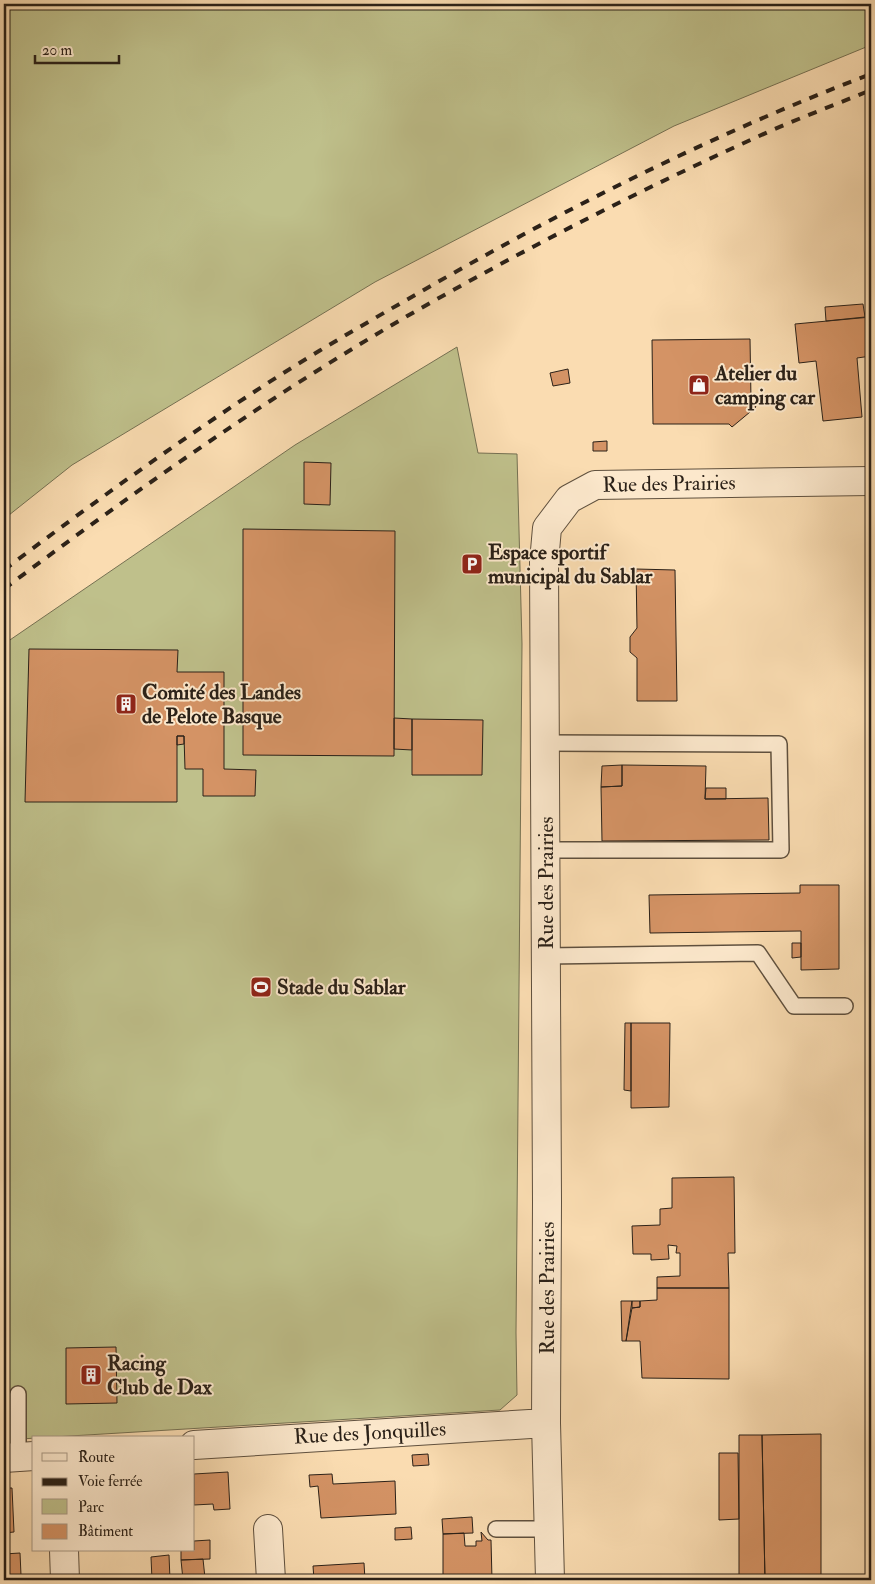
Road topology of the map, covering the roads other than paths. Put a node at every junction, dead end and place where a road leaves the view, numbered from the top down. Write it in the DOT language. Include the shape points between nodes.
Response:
graph roads {
  1 [pos="871,481"];
  2 [pos="545,743"];
  3 [pos="546,850"];
  4 [pos="546,956"];
  5 [pos="846,1006"];
  6 [pos="18,1394"];
  7 [pos="546,1423"];
  8 [pos="195,1445"];
  9 [pos="19,1457"];
  10 [pos="268,1529"];
  11 [pos="496,1529"];
  12 [pos="548,1529"];
  13 [pos="64,1552"];
  14 [pos="65,1580"];
  15 [pos="271,1580"];
  16 [pos="550,1580"];
  1 -- 2 [label="street, Rue des Prairies" via="595,485 570,499 547,528 544,562"];
  2 -- 3 [label="street, Rue des Prairies"];
  2 -- 3 [label="lane" via="779,744 781,850"];
  3 -- 4 [label="street, Rue des Prairies"];
  4 -- 5 [label="lane" via="758,953 794,1006"];
  4 -- 7 [label="street, Rue des Prairies"];
  6 -- 9 [label="lane"];
  7 -- 8 [label="street, Rue des Jonquilles"];
  7 -- 12 [label="street, Rue des Prairies"];
  10 -- 15 [label="street"];
  11 -- 12 [label="lane"];
  12 -- 16 [label="street, Rue des Prairies"];
  13 -- 14 [label="street"];
}
